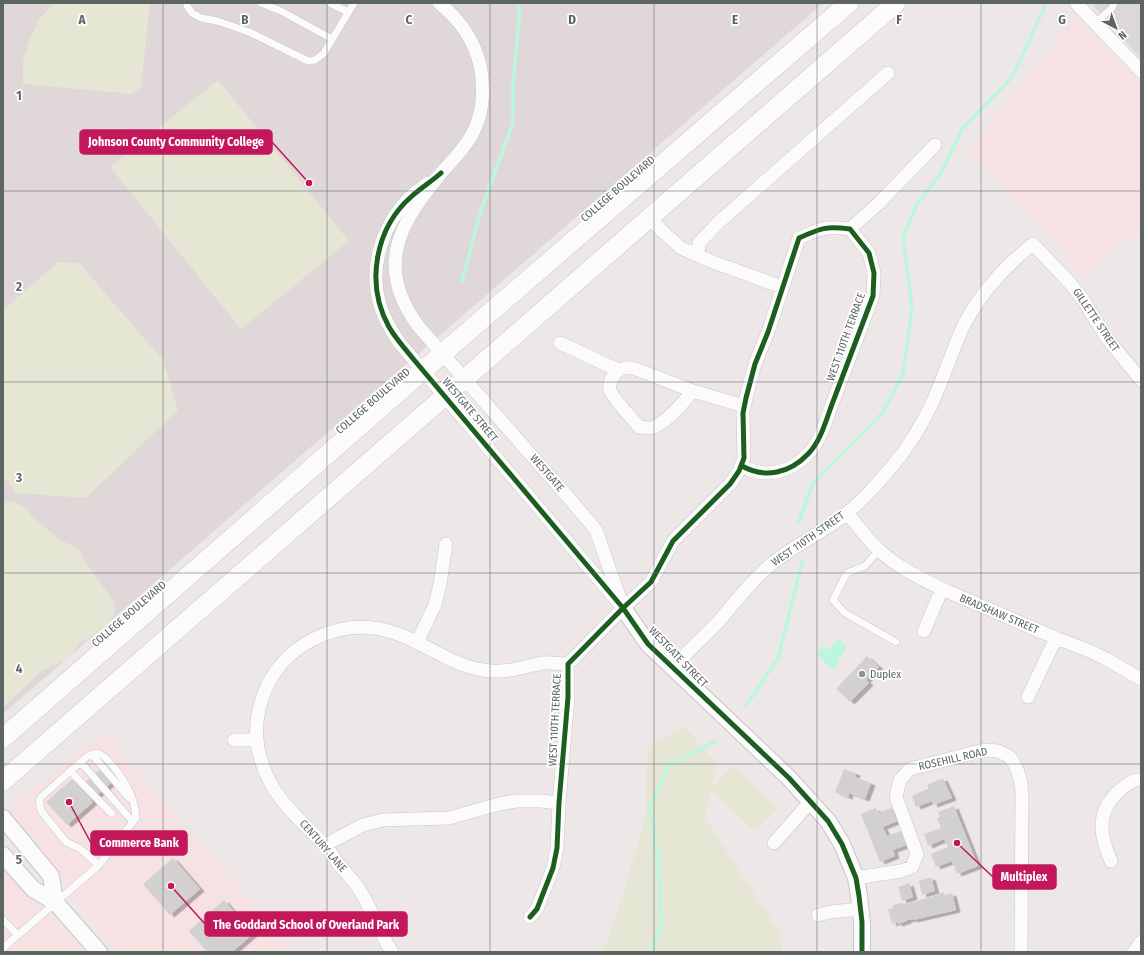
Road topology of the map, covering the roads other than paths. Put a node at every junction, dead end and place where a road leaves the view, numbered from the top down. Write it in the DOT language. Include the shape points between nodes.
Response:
graph roads {
  1 [pos="187,3"];
  2 [pos="261,3"];
  3 [pos="330,3"];
  4 [pos="354,3"];
  5 [pos="439,3"];
  6 [pos="849,3"];
  7 [pos="896,3"];
  8 [pos="1076,3"];
  9 [pos="1114,3"];
  10 [pos="348,12"];
  11 [pos="1095,23"];
  12 [pos="332,39"];
  13 [pos="1141,71"];
  14 [pos="888,73"];
  15 [pos="935,145"];
  16 [pos="441,173"];
  17 [pos="650,218"];
  18 [pos="850,229"];
  19 [pos="1033,244"];
  20 [pos="698,255"];
  21 [pos="782,287"];
  22 [pos="560,343"];
  23 [pos="442,354"];
  24 [pos="618,370"];
  25 [pos="424,371"];
  26 [pos="465,379"];
  27 [pos="1141,380"];
  28 [pos="693,391"];
  29 [pos="446,396"];
  30 [pos="744,406"];
  31 [pos="742,466"];
  32 [pos="847,513"];
  33 [pos="446,544"];
  34 [pos="879,550"];
  35 [pos="942,589"];
  36 [pos="623,608"];
  37 [pos="924,631"];
  38 [pos="1056,638"];
  39 [pos="417,642"];
  40 [pos="896,642"];
  41 [pos="568,664"];
  42 [pos="674,667"];
  43 [pos="1139,674"];
  44 [pos="1028,697"];
  45 [pos="3,738"];
  46 [pos="234,740"];
  47 [pos="256,740"];
  48 [pos="79,762"];
  49 [pos="70,771"];
  50 [pos="1141,779"];
  51 [pos="3,781"];
  52 [pos="811,801"];
  53 [pos="559,802"];
  54 [pos="112,814"];
  55 [pos="3,818"];
  56 [pos="133,822"];
  57 [pos="774,843"];
  58 [pos="325,845"];
  59 [pos="3,855"];
  60 [pos="1111,861"];
  61 [pos="99,864"];
  62 [pos="856,878"];
  63 [pos="56,902"];
  64 [pos="860,909"];
  65 [pos="818,915"];
  66 [pos="530,917"];
  67 [pos="3,921"];
  68 [pos="18,935"];
  69 [pos="1141,942"];
  70 [pos="3,948"];
  71 [pos="99,952"];
  72 [pos="392,952"];
  73 [pos="862,952"];
  74 [pos="1021,952"];
  75 [pos="1134,952"];
  1 -- 12 [label="lane" via="195,15 201,18 250,32 308,61 320,57"];
  2 -- 12 [label="lane"];
  3 -- 10 [label="lane"];
  4 -- 10 [label="lane"];
  5 -- 16 [label="street" via="461,24 471,40 478,56 483,100 470,138 457,157"];
  6 -- 23 [label="main road, COLLEGE BOULEVARD"];
  7 -- 17 [label="main road"];
  8 -- 11 [label="street"];
  9 -- 11 [label="lane"];
  10 -- 12 [label="lane"];
  11 -- 13 [label="street"];
  14 -- 20 [label="street" via="720,221 699,243"];
  15 -- 18 [label="street"];
  16 -- 23 [label="street, WESTGATE" via="404,226 396,251 395,270 397,287 409,314"];
  16 -- 25 [label="street, WESTGATE STREET" via="411,196 393,217 381,240 377,258 377,294 382,311 395,336"];
  17 -- 20 [label="street" via="681,248"];
  17 -- 26 [label="main road"];
  18 -- 21 [label="street, WEST 110TH TERRACE" via="818,229 799,238"];
  18 -- 31 [label="street, WEST 110TH TERRACE" via="869,252 874,273 872,296 821,432 808,454 782,472 759,473"];
  19 -- 27 [label="street, GILLETTE STREET" via="1078,293 1106,337"];
  19 -- 32 [label="street, WEST 110TH STREET" via="1016,257 980,299 963,328 935,397 903,453 882,479"];
  20 -- 21 [label="street"];
  21 -- 30 [label="street, WEST 110TH TERRACE"];
  22 -- 24 [label="street"];
  23 -- 25 [label="main road, COLLEGE BOULEVARD"];
  23 -- 26 [label="street, WESTGATE"];
  24 -- 28 [label="street" via="633,368"];
  24 -- 28 [label="street" via="610,380 610,389 639,427 657,426"];
  25 -- 29 [label="street, WESTGATE STREET"];
  25 -- 45 [label="main road, COLLEGE BOULEVARD"];
  26 -- 29 [label="main road"];
  26 -- 36 [label="street, WESTGATE" via="596,530"];
  28 -- 30 [label="street"];
  29 -- 36 [label="street, WESTGATE STREET"];
  29 -- 51 [label="main road"];
  30 -- 31 [label="street, WEST 110TH TERRACE"];
  31 -- 36 [label="street, WEST 110TH TERRACE" via="730,484 673,541 651,582"];
  32 -- 34 [label="street, BRADSHAW STREET"];
  32 -- 42 [label="street, WEST 110TH STREET" via="768,566"];
  33 -- 39 [label="street" via="435,605"];
  34 -- 35 [label="street, BRADSHAW STREET" via="900,566"];
  34 -- 40 [label="lane" via="865,566 847,573 833,600 845,614"];
  35 -- 37 [label="street"];
  35 -- 38 [label="street, BRADSHAW STREET"];
  36 -- 41 [label="street, WEST 110TH TERRACE"];
  36 -- 42 [label="street, WESTGATE STREET" via="648,644"];
  38 -- 43 [label="street, BRADSHAW STREET"];
  38 -- 44 [label="street"];
  39 -- 41 [label="street, CENTURY LANE" via="453,661 482,670 515,670 544,663"];
  39 -- 47 [label="street, CENTURY LANE" via="392,632 362,627 334,630 305,643 291,654 273,675 258,713"];
  41 -- 53 [label="street, WEST 110TH TERRACE" via="568,697"];
  42 -- 52 [label="street, WESTGATE STREET"];
  46 -- 47 [label="street"];
  47 -- 58 [label="street, CENTURY LANE" via="259,755 280,797"];
  48 -- 49 [label="lane"];
  48 -- 56 [label="lane"];
  48 -- 56 [label="lane" via="98,753 124,779 134,802 136,818"];
  49 -- 54 [label="lane"];
  49 -- 61 [label="lane" via="40,798 40,807 66,842 79,848"];
  50 -- 60 [label="street" via="1128,783 1109,801 1103,816 1102,832"];
  52 -- 57 [label="street"];
  52 -- 62 [label="street, WESTGATE STREET" via="828,821 842,844"];
  53 -- 58 [label="street" via="516,801 449,818 383,820 363,825"];
  53 -- 66 [label="street, WEST 110TH TERRACE" via="557,848 553,868 536,909"];
  55 -- 63 [label="street" via="51,876"];
  56 -- 61 [label="lane"];
  58 -- 72 [label="street, CENTURY LANE" via="359,888"];
  59 -- 63 [label="street" via="33,889"];
  61 -- 63 [label="lane"];
  62 -- 64 [label="street, WESTGATE STREET"];
  62 -- 74 [label="street, ROSEHILL ROAD" via="912,867 917,854 896,797 900,780 910,769 984,750 998,751 1010,757 1016,767 1022,791"];
  63 -- 68 [label="lane"];
  63 -- 71 [label="street"];
  64 -- 65 [label="street"];
  64 -- 73 [label="street, WESTGATE STREET"];
  67 -- 68 [label="lane"];
  68 -- 70 [label="lane"];
  69 -- 75 [label="street"];
}
